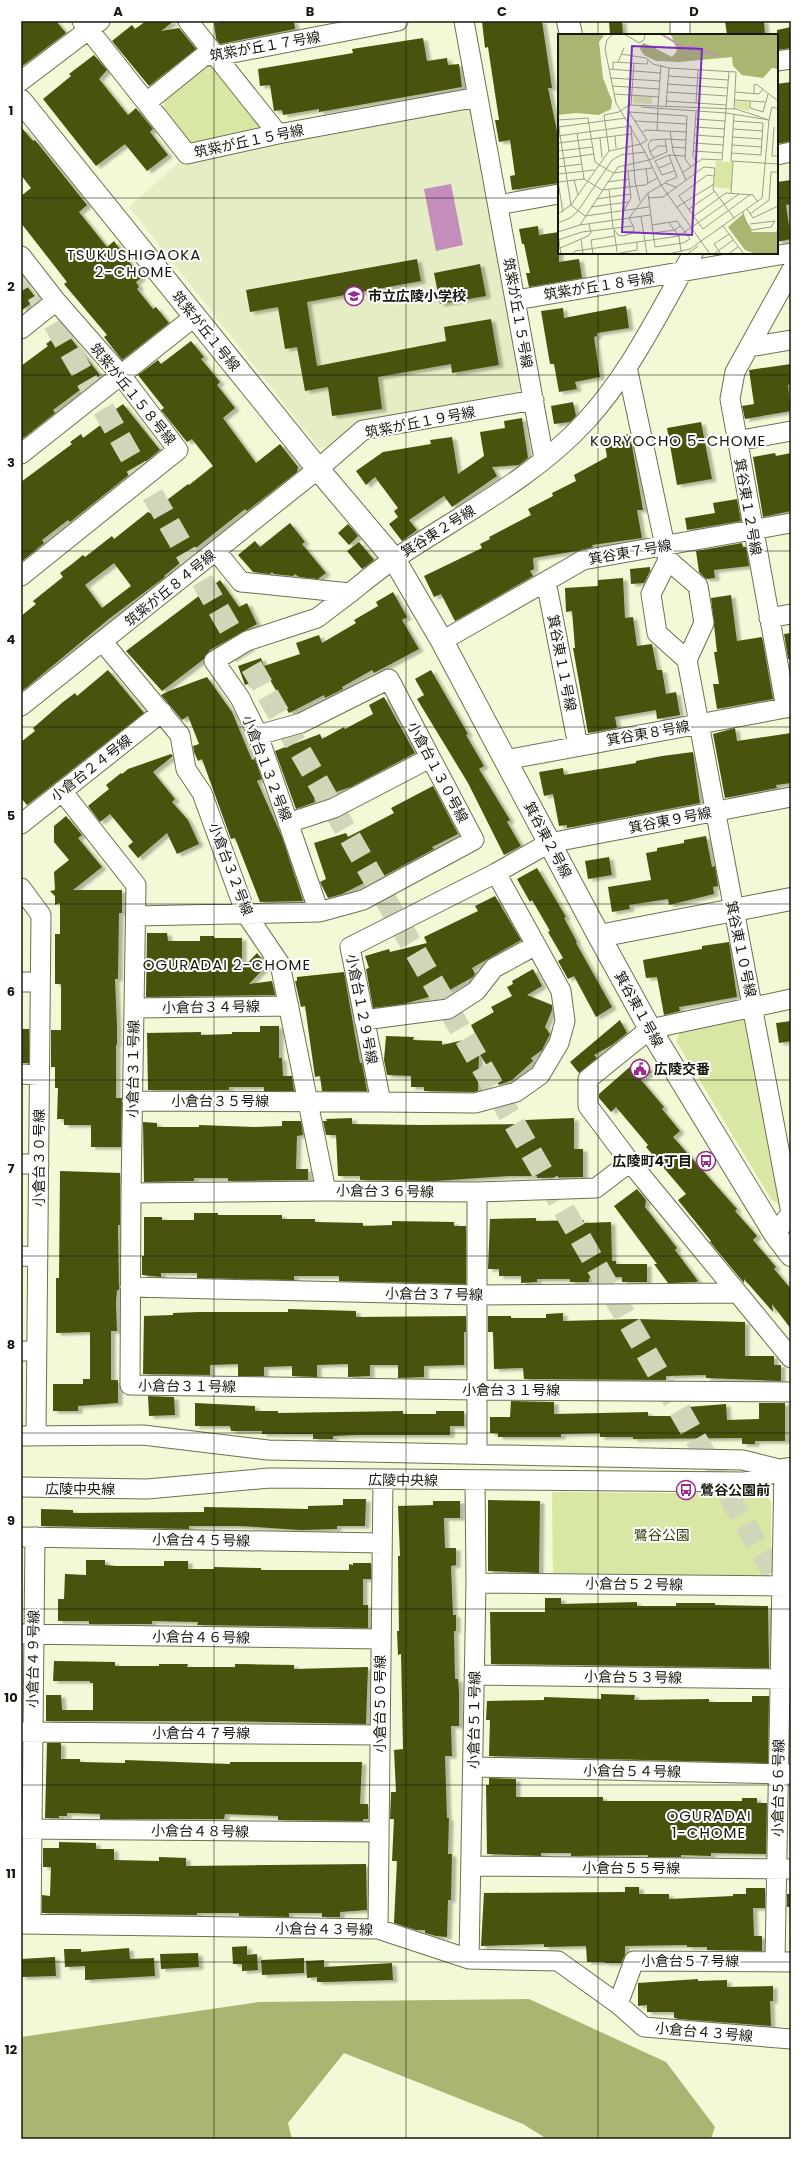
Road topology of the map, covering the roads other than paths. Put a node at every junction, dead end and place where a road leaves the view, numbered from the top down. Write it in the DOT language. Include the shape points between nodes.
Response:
graph roads {
  1 [pos="188,21"];
  2 [pos="398,21"];
  3 [pos="464,21"];
  4 [pos="568,21"];
  5 [pos="680,21"];
  6 [pos="90,24"];
  7 [pos="571,34"];
  8 [pos="680,34"];
  9 [pos="214,54"];
  10 [pos="791,59"];
  11 [pos="778,61"];
  12 [pos="21,81"];
  13 [pos="478,97"];
  14 [pos="21,101"];
  15 [pos="147,102"];
  16 [pos="278,134"];
  17 [pos="791,152"];
  18 [pos="778,154"];
  19 [pos="558,194"];
  20 [pos="498,205"];
  21 [pos="791,253"];
  22 [pos="692,254"];
  23 [pos="21,256"];
  24 [pos="791,271"];
  25 [pos="682,272"];
  26 [pos="516,300"];
  27 [pos="56,301"];
  28 [pos="194,317"];
  29 [pos="21,329"];
  30 [pos="791,340"];
  31 [pos="749,347"];
  32 [pos="627,367"];
  33 [pos="120,374"];
  34 [pos="534,400"];
  35 [pos="791,431"];
  36 [pos="737,441"];
  37 [pos="21,454"];
  38 [pos="544,459"];
  39 [pos="318,469"];
  40 [pos="791,523"];
  41 [pos="752,531"];
  42 [pos="216,551"];
  43 [pos="666,553"];
  44 [pos="394,559"];
  45 [pos="21,576"];
  46 [pos="546,581"];
  47 [pos="350,593"];
  48 [pos="791,614"];
  49 [pos="769,618"];
  50 [pos="102,641"];
  51 [pos="442,641"];
  52 [pos="687,660"];
  53 [pos="21,706"];
  54 [pos="788,707"];
  55 [pos="162,712"];
  56 [pos="699,724"];
  57 [pos="258,735"];
  58 [pos="578,746"];
  59 [pos="430,758"];
  60 [pos="505,760"];
  61 [pos="62,790"];
  62 [pos="791,797"];
  63 [pos="715,811"];
  64 [pos="288,823"];
  65 [pos="21,824"];
  66 [pos="549,843"];
  67 [pos="496,873"];
  68 [pos="21,888"];
  69 [pos="791,899"];
  70 [pos="733,911"];
  71 [pos="319,912"];
  72 [pos="246,914"];
  73 [pos="136,916"];
  74 [pos="599,936"];
  75 [pos="536,945"];
  76 [pos="21,982"];
  77 [pos="40,982"];
  78 [pos="791,999"];
  79 [pos="289,1006"];
  80 [pos="753,1006"];
  81 [pos="134,1008"];
  82 [pos="364,1020"];
  83 [pos="650,1029"];
  84 [pos="30,1075"];
  85 [pos="132,1101"];
  86 [pos="308,1102"];
  87 [pos="381,1102"];
  88 [pos="784,1136"];
  89 [pos="630,1162"];
  90 [pos="30,1164"];
  91 [pos="326,1191"];
  92 [pos="477,1192"];
  93 [pos="131,1193"];
  94 [pos="783,1232"];
  95 [pos="791,1255"];
  96 [pos="30,1256"];
  97 [pos="130,1287"];
  98 [pos="737,1293"];
  99 [pos="476,1295"];
  100 [pos="29,1351"];
  101 [pos="791,1358"];
  102 [pos="476,1390"];
  103 [pos="791,1392"];
  104 [pos="28,1435"];
  105 [pos="477,1454"];
  106 [pos="788,1470"];
  107 [pos="382,1480"];
  108 [pos="475,1480"];
  109 [pos="21,1487"];
  110 [pos="28,1537"];
  111 [pos="382,1543"];
  112 [pos="476,1583"];
  113 [pos="787,1586"];
  114 [pos="27,1634"];
  115 [pos="381,1639"];
  116 [pos="474,1675"];
  117 [pos="786,1679"];
  118 [pos="27,1732"];
  119 [pos="380,1735"];
  120 [pos="473,1767"];
  121 [pos="784,1774"];
  122 [pos="26,1829"];
  123 [pos="379,1832"];
  124 [pos="471,1866"];
  125 [pos="784,1869"];
  126 [pos="26,1924"];
  127 [pos="378,1929"];
  128 [pos="469,1959"];
  129 [pos="783,1961"];
  130 [pos="618,2004"];
  131 [pos="791,2039"];
  1 -- 9 [label="street"];
  2 -- 9 [label="street, 筑紫が丘１７号線" via="227,54"];
  3 -- 13 [label="street, 筑紫が丘１５号線"];
  4 -- 7 [label="street"];
  5 -- 8 [label="street"];
  6 -- 12 [label="street"];
  6 -- 15 [label="street, 筑紫が丘１５号線"];
  9 -- 15 [label="street, 筑紫が丘１７号線" via="204,56"];
  9 -- 16 [label="street"];
  10 -- 11 [label="street"];
  13 -- 16 [label="street, 筑紫が丘１５号線"];
  13 -- 20 [label="street, 筑紫が丘１５号線"];
  14 -- 28 [label="street, 筑紫が丘１号線"];
  15 -- 16 [label="street, 筑紫が丘１５号線" via="187,154"];
  17 -- 18 [label="street"];
  19 -- 20 [label="street"];
  20 -- 26 [label="street, 筑紫が丘１５号線"];
  21 -- 25 [label="street, 筑紫が丘１８号線"];
  22 -- 25 [label="street, 箕谷東２号線"];
  23 -- 27 [label="street, 筑紫が丘１５８号線"];
  24 -- 31 [label="street, 箕谷東１２号線"];
  25 -- 26 [label="street, 筑紫が丘１８号線"];
  25 -- 32 [label="street, 箕谷東２号線"];
  26 -- 34 [label="street, 筑紫が丘１５号線"];
  27 -- 29 [label="street"];
  27 -- 33 [label="street, 筑紫が丘１５８号線"];
  28 -- 33 [label="street"];
  28 -- 39 [label="street, 筑紫が丘１号線"];
  30 -- 31 [label="street"];
  31 -- 36 [label="street, 箕谷東１２号線" via="735,372 730,399"];
  32 -- 38 [label="street, 箕谷東２号線" via="586,421"];
  32 -- 43 [label="street"];
  33 -- 37 [label="street"];
  33 -- 45 [label="street, 筑紫が丘１５８号線" via="178,450"];
  34 -- 38 [label="street, 筑紫が丘１５号線"];
  34 -- 39 [label="street, 筑紫が丘１９号線" via="363,430"];
  35 -- 36 [label="street"];
  36 -- 41 [label="street, 箕谷東１２号線"];
  38 -- 44 [label="street, 箕谷東２号線"];
  39 -- 42 [label="street, 筑紫が丘８４号線"];
  39 -- 44 [label="street, 筑紫が丘１号線"];
  40 -- 41 [label="street, 箕谷東７号線"];
  41 -- 43 [label="street, 箕谷東７号線"];
  41 -- 49 [label="street, 箕谷東１２号線"];
  42 -- 47 [label="street" via="241,582"];
  42 -- 50 [label="street, 筑紫が丘８４号線"];
  43 -- 46 [label="street, 箕谷東７号線" via="582,560"];
  43 -- 52 [label="street" via="651,594 656,633"];
  43 -- 52 [label="street" via="698,586 704,623"];
  44 -- 47 [label="street"];
  44 -- 51 [label="street, 箕谷東２号線"];
  46 -- 51 [label="street, 箕谷東７号線"];
  46 -- 58 [label="street, 箕谷東１１号線"];
  47 -- 57 [label="street, 小倉台１３２号線" via="317,618 247,641 214,661 240,698"];
  48 -- 49 [label="street"];
  49 -- 54 [label="street, 箕谷東１２号線"];
  50 -- 53 [label="street, 筑紫が丘８４号線"];
  50 -- 55 [label="street, 小倉台３２号線"];
  51 -- 60 [label="street, 箕谷東２号線"];
  52 -- 56 [label="street, 箕谷東１０号線"];
  54 -- 56 [label="street, 箕谷東８号線"];
  55 -- 61 [label="street, 小倉台２４号線"];
  55 -- 72 [label="street, 小倉台３２号線" via="180,735 186,769 202,793"];
  56 -- 58 [label="street, 箕谷東８号線"];
  56 -- 63 [label="street, 箕谷東１０号線"];
  57 -- 59 [label="street, 小倉台１３０号線" via="302,723 389,679"];
  57 -- 64 [label="street, 小倉台１３２号線"];
  58 -- 60 [label="street, 箕谷東８号線"];
  59 -- 64 [label="street" via="334,808"];
  59 -- 71 [label="street, 小倉台１３０号線" via="474,840 363,900"];
  60 -- 66 [label="street, 箕谷東２号線"];
  61 -- 65 [label="street, 小倉台２４号線"];
  61 -- 73 [label="street, 小倉台３１号線" via="136,885"];
  62 -- 63 [label="street, 箕谷東９号線"];
  63 -- 66 [label="street, 箕谷東９号線"];
  63 -- 70 [label="street, 箕谷東１０号線"];
  64 -- 71 [label="street, 小倉台１３２号線"];
  66 -- 67 [label="street, 小倉台１２９号線"];
  66 -- 74 [label="street, 箕谷東２号線"];
  67 -- 75 [label="street"];
  67 -- 82 [label="street, 小倉台１２９号線" via="350,948"];
  68 -- 77 [label="street, 小倉台３０号線" via="41,916"];
  69 -- 70 [label="street"];
  70 -- 74 [label="street"];
  70 -- 80 [label="street, 箕谷東１０号線"];
  71 -- 72 [label="street"];
  72 -- 73 [label="street"];
  72 -- 79 [label="street, 小倉台３２号線" via="280,964"];
  73 -- 81 [label="street, 小倉台３１号線"];
  74 -- 83 [label="street, 箕谷東１号線"];
  75 -- 82 [label="street" via="494,968 476,991 448,1009"];
  75 -- 87 [label="street" via="561,990 566,1021 559,1043 540,1075 516,1092 475,1103"];
  76 -- 77 [label="street"];
  77 -- 84 [label="street, 小倉台３０号線"];
  78 -- 80 [label="street"];
  79 -- 81 [label="street, 小倉台３４号線"];
  79 -- 86 [label="street, 小倉台３２号線"];
  80 -- 83 [label="street"];
  80 -- 88 [label="street, 箕谷東１０号線"];
  81 -- 85 [label="street, 小倉台３１号線"];
  82 -- 87 [label="street, 小倉台１２９号線"];
  83 -- 89 [label="street" via="588,1079 588,1106"];
  83 -- 94 [label="street, 箕谷東１号線"];
  84 -- 90 [label="street, 小倉台３０号線"];
  85 -- 86 [label="street, 小倉台３５号線"];
  85 -- 93 [label="street, 小倉台３１号線"];
  86 -- 87 [label="street"];
  86 -- 91 [label="street, 小倉台３２号線"];
  88 -- 94 [label="street, 箕谷東１０号線" via="791,1213"];
  89 -- 92 [label="street, 小倉台３６号線" via="596,1188"];
  89 -- 98 [label="street"];
  90 -- 96 [label="street, 小倉台３０号線"];
  91 -- 92 [label="street, 小倉台３６号線"];
  91 -- 93 [label="street, 小倉台３６号線"];
  92 -- 99 [label="street"];
  93 -- 97 [label="street, 小倉台３１号線"];
  94 -- 95 [label="street, 箕谷東１号線"];
  96 -- 100 [label="street, 小倉台３０号線"];
  97 -- 99 [label="street, 小倉台３７号線"];
  97 -- 102 [label="street, 小倉台３１号線" via="130,1385"];
  98 -- 99 [label="street, 小倉台３７号線"];
  98 -- 101 [label="street"];
  99 -- 102 [label="street"];
  100 -- 104 [label="street, 小倉台３０号線"];
  102 -- 103 [label="street, 小倉台３１号線"];
  102 -- 105 [label="street"];
  104 -- 105 [label="street, 広陵中央線" via="143,1435 268,1450"];
  105 -- 106 [label="street, 広陵中央線" via="743,1460"];
  106 -- 108 [label="street, 広陵中央線" via="744,1482"];
  106 -- 113 [label="street, 小倉台５６号線"];
  107 -- 108 [label="street, 広陵中央線"];
  107 -- 109 [label="street, 広陵中央線" via="270,1478 147,1490"];
  107 -- 111 [label="street, 小倉台５０号線"];
  108 -- 112 [label="street, 小倉台５１号線"];
  110 -- 111 [label="street, 小倉台４５号線"];
  110 -- 114 [label="street, 小倉台４９号線"];
  111 -- 115 [label="street, 小倉台５０号線"];
  112 -- 113 [label="street, 小倉台５２号線"];
  112 -- 116 [label="street, 小倉台５１号線"];
  113 -- 117 [label="street, 小倉台５６号線"];
  114 -- 115 [label="street, 小倉台４６号線"];
  114 -- 118 [label="street, 小倉台４９号線"];
  115 -- 119 [label="street, 小倉台５０号線"];
  116 -- 117 [label="street, 小倉台５３号線"];
  116 -- 120 [label="street, 小倉台５１号線"];
  117 -- 121 [label="street, 小倉台５６号線"];
  118 -- 119 [label="street, 小倉台４７号線"];
  118 -- 122 [label="street, 小倉台４９号線"];
  119 -- 123 [label="street, 小倉台５０号線"];
  120 -- 121 [label="street, 小倉台５４号線"];
  120 -- 124 [label="street, 小倉台５１号線"];
  121 -- 125 [label="street, 小倉台５６号線"];
  122 -- 123 [label="street, 小倉台４８号線"];
  122 -- 126 [label="street, 小倉台４９号線"];
  123 -- 127 [label="street, 小倉台５０号線"];
  124 -- 125 [label="street, 小倉台５５号線"];
  124 -- 128 [label="street, 小倉台５１号線"];
  125 -- 129 [label="street, 小倉台５６号線"];
  126 -- 127 [label="street, 小倉台４３号線"];
  127 -- 128 [label="street, 小倉台４３号線"];
  128 -- 130 [label="street, 小倉台４３号線" via="558,1961"];
  129 -- 130 [label="street, 小倉台５７号線" via="634,1961"];
  130 -- 131 [label="street, 小倉台４３号線" via="644,2027"];
}
